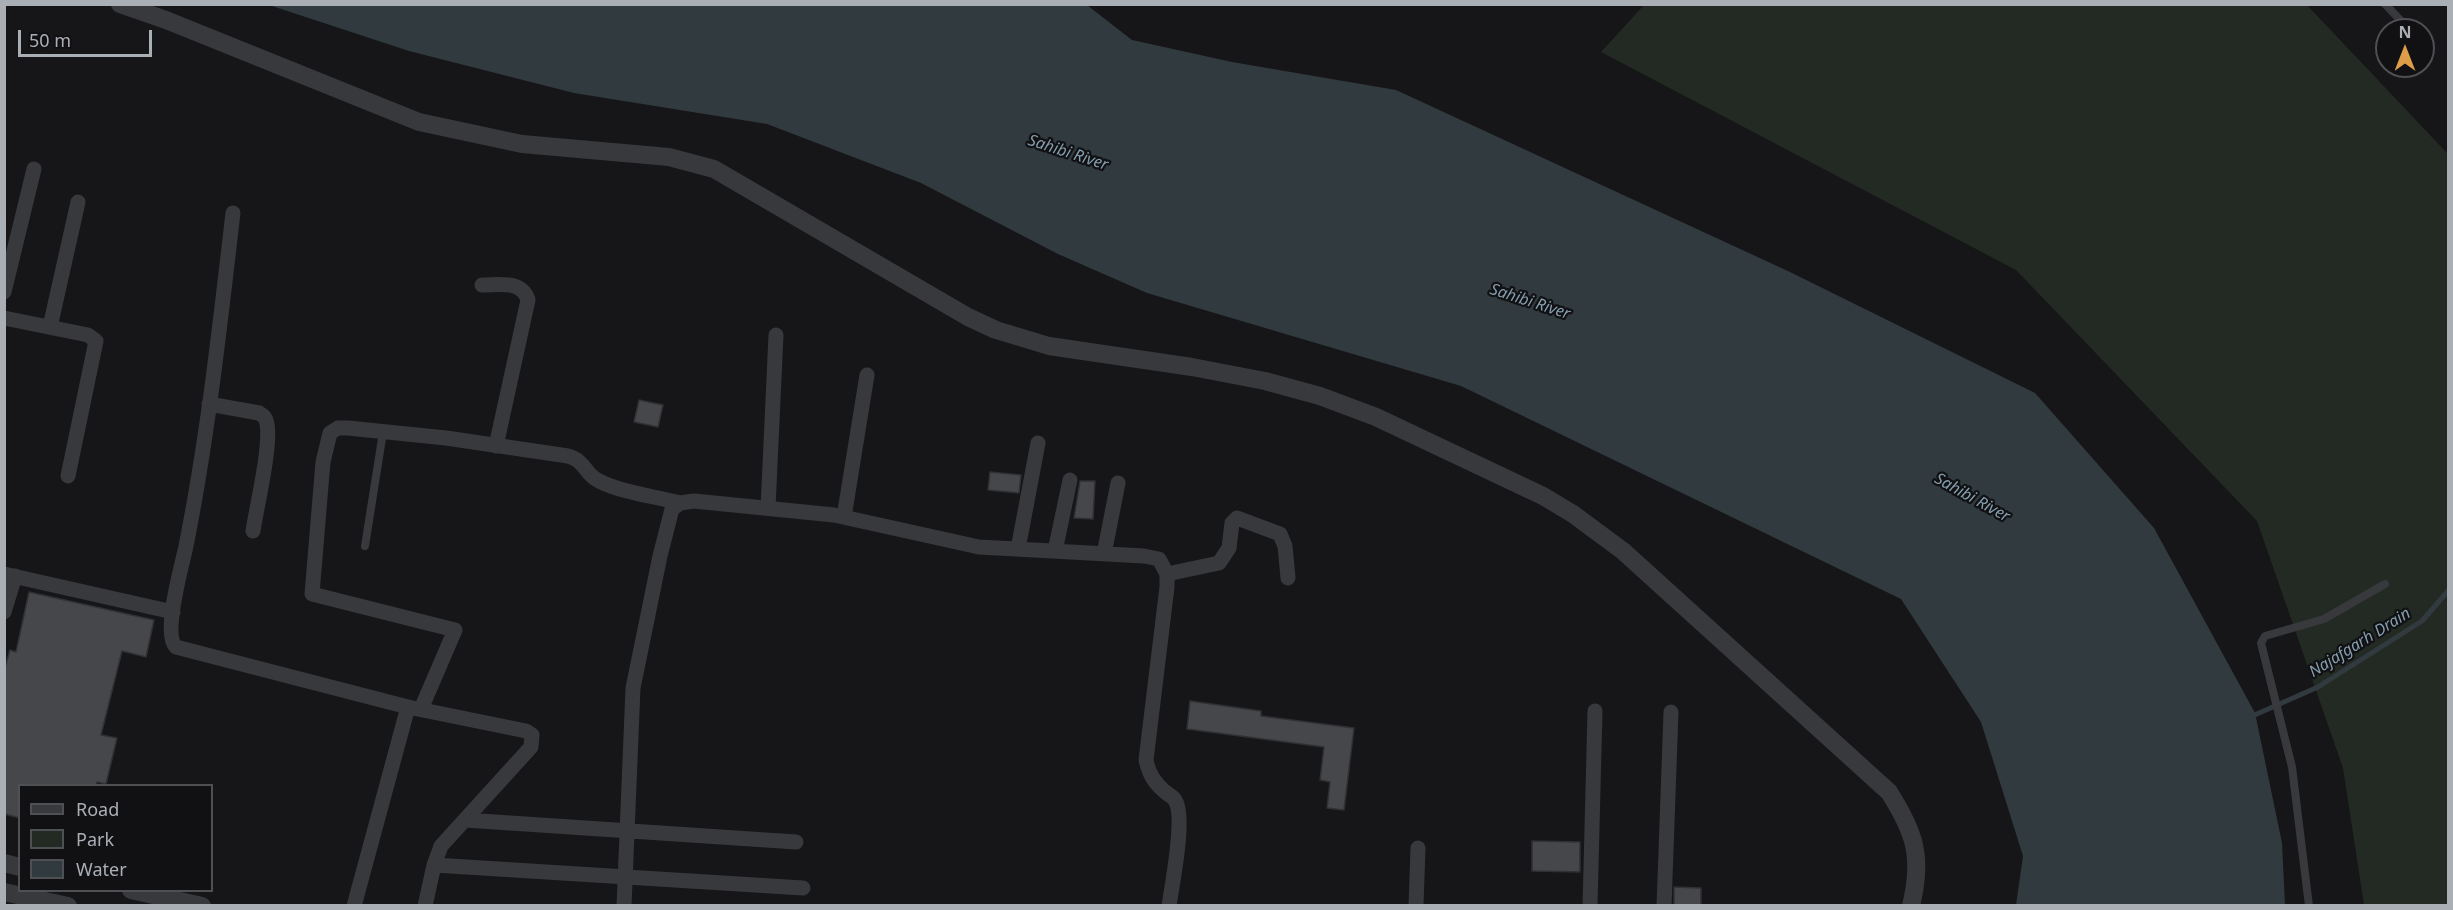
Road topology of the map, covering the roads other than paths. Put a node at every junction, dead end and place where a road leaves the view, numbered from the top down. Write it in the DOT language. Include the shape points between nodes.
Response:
graph roads {
  1 [pos="120,4"];
  2 [pos="2385,4"];
  3 [pos="2398,18"];
  4 [pos="34,169"];
  5 [pos="78,202"];
  6 [pos="233,213"];
  7 [pos="482,285"];
  8 [pos="4,292"];
  9 [pos="4,318"];
  10 [pos="50,327"];
  11 [pos="776,335"];
  12 [pos="867,375"];
  13 [pos="209,404"];
  14 [pos="383,432"];
  15 [pos="1038,443"];
  16 [pos="496,446"];
  17 [pos="68,476"];
  18 [pos="1070,480"];
  19 [pos="1118,483"];
  20 [pos="680,503"];
  21 [pos="768,508"];
  22 [pos="844,518"];
  23 [pos="253,531"];
  24 [pos="365,546"];
  25 [pos="1018,549"];
  26 [pos="1056,551"];
  27 [pos="1104,554"];
  28 [pos="1167,574"];
  29 [pos="10,575"];
  30 [pos="1288,578"];
  31 [pos="2385,584"];
  32 [pos="4,612"];
  33 [pos="173,612"];
  34 [pos="414,708"];
  35 [pos="1595,711"];
  36 [pos="1671,712"];
  37 [pos="465,820"];
  38 [pos="625,829"];
  39 [pos="796,842"];
  40 [pos="1418,848"];
  41 [pos="434,865"];
  42 [pos="624,878"];
  43 [pos="803,888"];
  44 [pos="4,892"];
  45 [pos="134,892"];
  46 [pos="158,901"];
  47 [pos="68,906"];
  48 [pos="202,906"];
  49 [pos="354,906"];
  50 [pos="425,906"];
  51 [pos="624,906"];
  52 [pos="1169,906"];
  53 [pos="1416,906"];
  54 [pos="1590,906"];
  55 [pos="1664,906"];
  56 [pos="1911,906"];
  57 [pos="2309,906"];
  1 -- 56 [label="street" via="420,122 522,144 669,157 714,169 996,330 1049,346 1192,367 1320,396 1376,417 1543,496 1623,551 1889,792 1914,836 1918,863"];
  2 -- 3 [label="lane"];
  4 -- 8 [label="street"];
  5 -- 10 [label="street"];
  6 -- 13 [label="street"];
  7 -- 16 [label="street" via="519,287 528,300"];
  9 -- 10 [label="street"];
  10 -- 17 [label="street" via="92,336 96,344"];
  11 -- 21 [label="street"];
  12 -- 22 [label="street"];
  13 -- 23 [label="street" via="259,413 267,422"];
  13 -- 33 [label="street" via="196,498"];
  14 -- 16 [label="street"];
  14 -- 24 [label="lane"];
  14 -- 34 [label="street" via="338,428 330,432 323,462 312,594 455,630"];
  15 -- 25 [label="street"];
  16 -- 20 [label="street" via="578,458 589,474 606,484"];
  18 -- 26 [label="street"];
  19 -- 27 [label="street"];
  20 -- 21 [label="street" via="708,501"];
  20 -- 38 [label="street" via="672,509 667,526 633,688"];
  21 -- 22 [label="street"];
  22 -- 25 [label="street" via="957,543"];
  25 -- 26 [label="street"];
  26 -- 27 [label="street"];
  27 -- 28 [label="street" via="1160,560"];
  28 -- 30 [label="street" via="1219,563 1229,548 1232,523 1237,518 1280,534"];
  28 -- 52 [label="street" via="1146,760 1149,774 1174,799 1178,809 1179,831"];
  29 -- 32 [label="street"];
  29 -- 33 [label="street"];
  31 -- 57 [label="lane" via="2324,619 2265,636 2260,643 2292,767"];
  33 -- 34 [label="street" via="170,633 176,647"];
  34 -- 37 [label="street" via="532,735 531,747"];
  34 -- 49 [label="street"];
  35 -- 54 [label="street"];
  36 -- 55 [label="street"];
  37 -- 38 [label="street"];
  37 -- 41 [label="street" via="441,846"];
  38 -- 39 [label="street"];
  38 -- 42 [label="street"];
  40 -- 53 [label="street"];
  41 -- 42 [label="street"];
  41 -- 50 [label="street"];
  42 -- 43 [label="street"];
  42 -- 51 [label="street"];
  44 -- 47 [label="street"];
  45 -- 46 [label="street"];
  46 -- 48 [label="street"];
}
